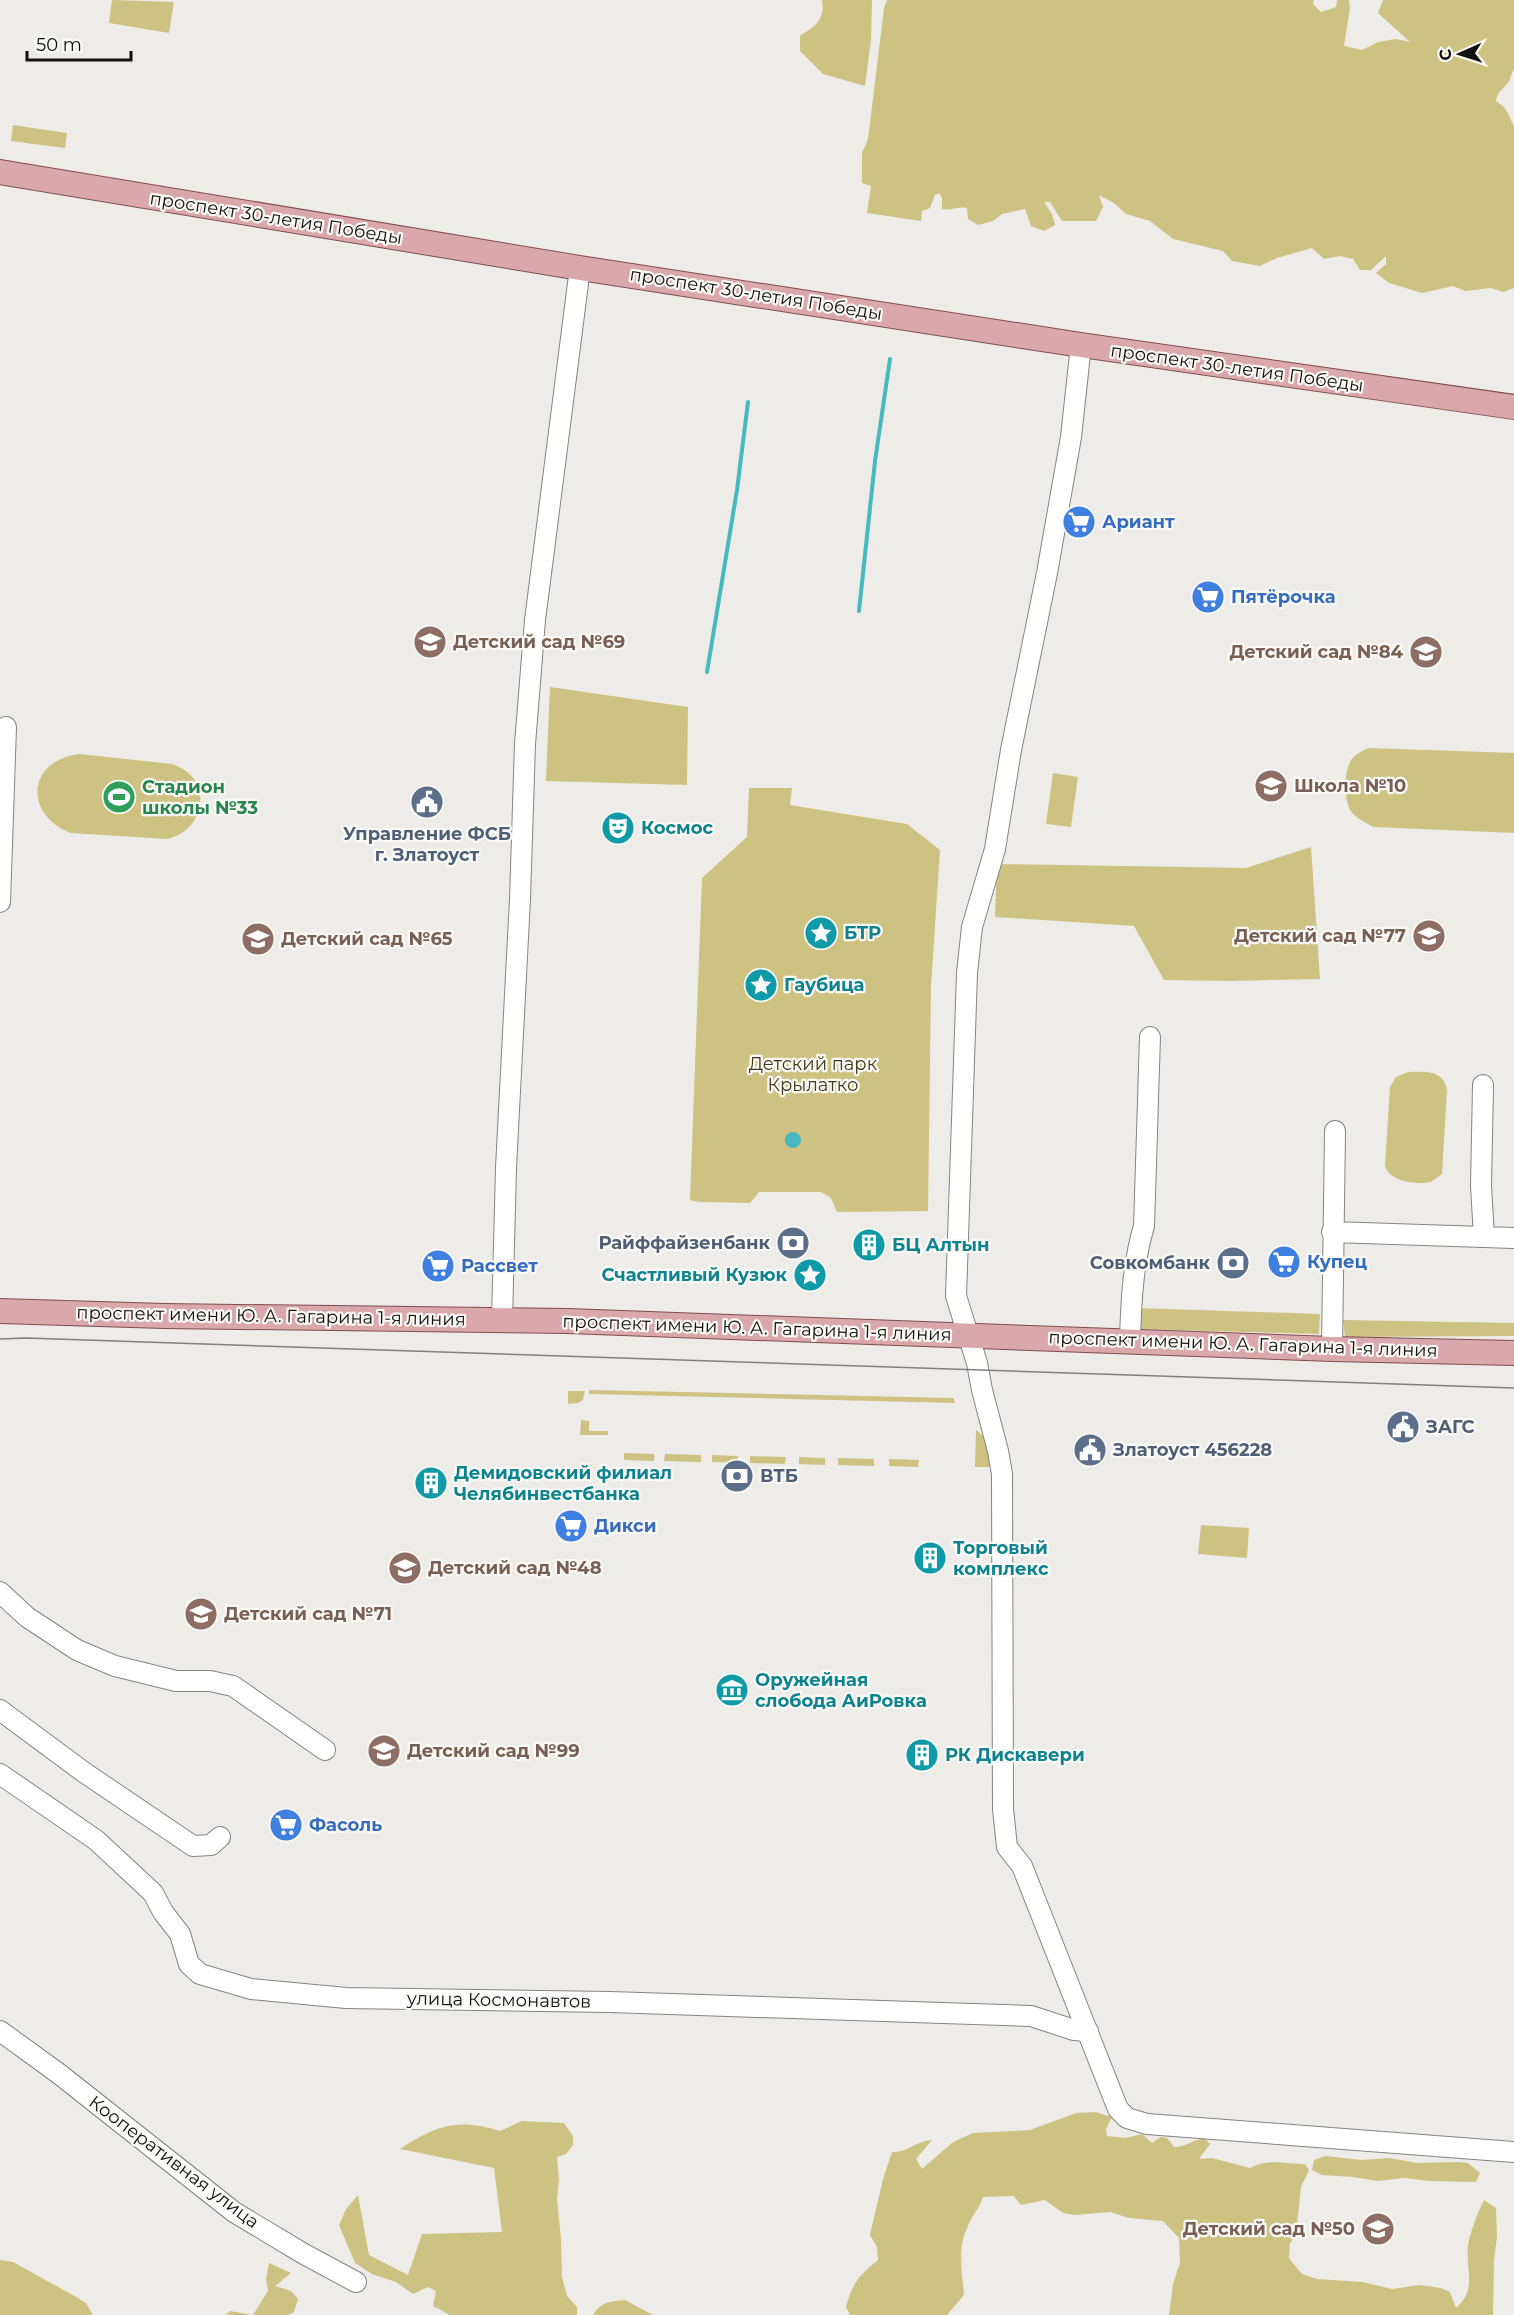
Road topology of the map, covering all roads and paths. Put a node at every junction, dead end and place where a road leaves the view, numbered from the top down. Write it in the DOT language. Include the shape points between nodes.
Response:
graph roads {
  1 [pos="0,172"];
  2 [pos="580,268"];
  3 [pos="1081,345"];
  4 [pos="1514,407"];
  5 [pos="6,727"];
  6 [pos="0,902"];
  7 [pos="1150,1037"];
  8 [pos="1484,1084"];
  9 [pos="1335,1131"];
  10 [pos="1332,1232"];
  11 [pos="1484,1237"];
  12 [pos="1514,1238"];
  13 [pos="0,1311"];
  14 [pos="502,1320"];
  15 [pos="967,1335"];
  16 [pos="1130,1341"];
  17 [pos="1332,1349"];
  18 [pos="1514,1353"];
  19 [pos="0,1592"];
  20 [pos="0,1710"];
  21 [pos="325,1749"];
  22 [pos="0,1774"];
  23 [pos="220,1837"];
  24 [pos="0,2031"];
  25 [pos="1088,2031"];
  26 [pos="1514,2152"];
  27 [pos="356,2282"];
  1 -- 2 [label="main road, проспект 30-летия Победы"];
  2 -- 3 [label="main road, проспект 30-летия Победы"];
  2 -- 14 [label="street" via="535,620 525,744"];
  3 -- 4 [label="main road, проспект 30-летия Победы"];
  3 -- 15 [label="street" via="1071,437 1047,573 995,849 972,927 967,973 956,1296"];
  5 -- 6 [label="street"];
  7 -- 16 [label="street" via="1144,1226 1137,1250"];
  8 -- 11 [label="street"];
  9 -- 10 [label="street"];
  10 -- 11 [label="street"];
  10 -- 17 [label="street"];
  11 -- 12 [label="street"];
  13 -- 14 [label="main road, проспект имени Ю. А. Гагарина 1-я линия"];
  14 -- 15 [label="main road, проспект имени Ю. А. Гагарина 1-я линия"];
  15 -- 16 [label="main road, проспект имени Ю. А. Гагарина 1-я линия"];
  15 -- 25 [label="street" via="977,1363 974,1392 998,1451 1002,1480 1003,1809 1007,1847 1022,1866"];
  16 -- 17 [label="main road, проспект имени Ю. А. Гагарина 1-я линия"];
  17 -- 18 [label="main road, проспект имени Ю. А. Гагарина 1-я линия"];
  19 -- 21 [label="street" via="27,1617 77,1650 115,1666 176,1681 233,1686"];
  20 -- 23 [label="street" via="193,1846 211,1845"];
  22 -- 25 [label="street, улица Космонавтов" via="96,1840 153,1893 180,1934 189,1964 200,1974 251,1989 346,1998 1031,2016"];
  24 -- 27 [label="street, Кооперативная улица" via="234,2212"];
  25 -- 26 [label="street" via="1118,2109 1127,2118 1147,2124"];
}
